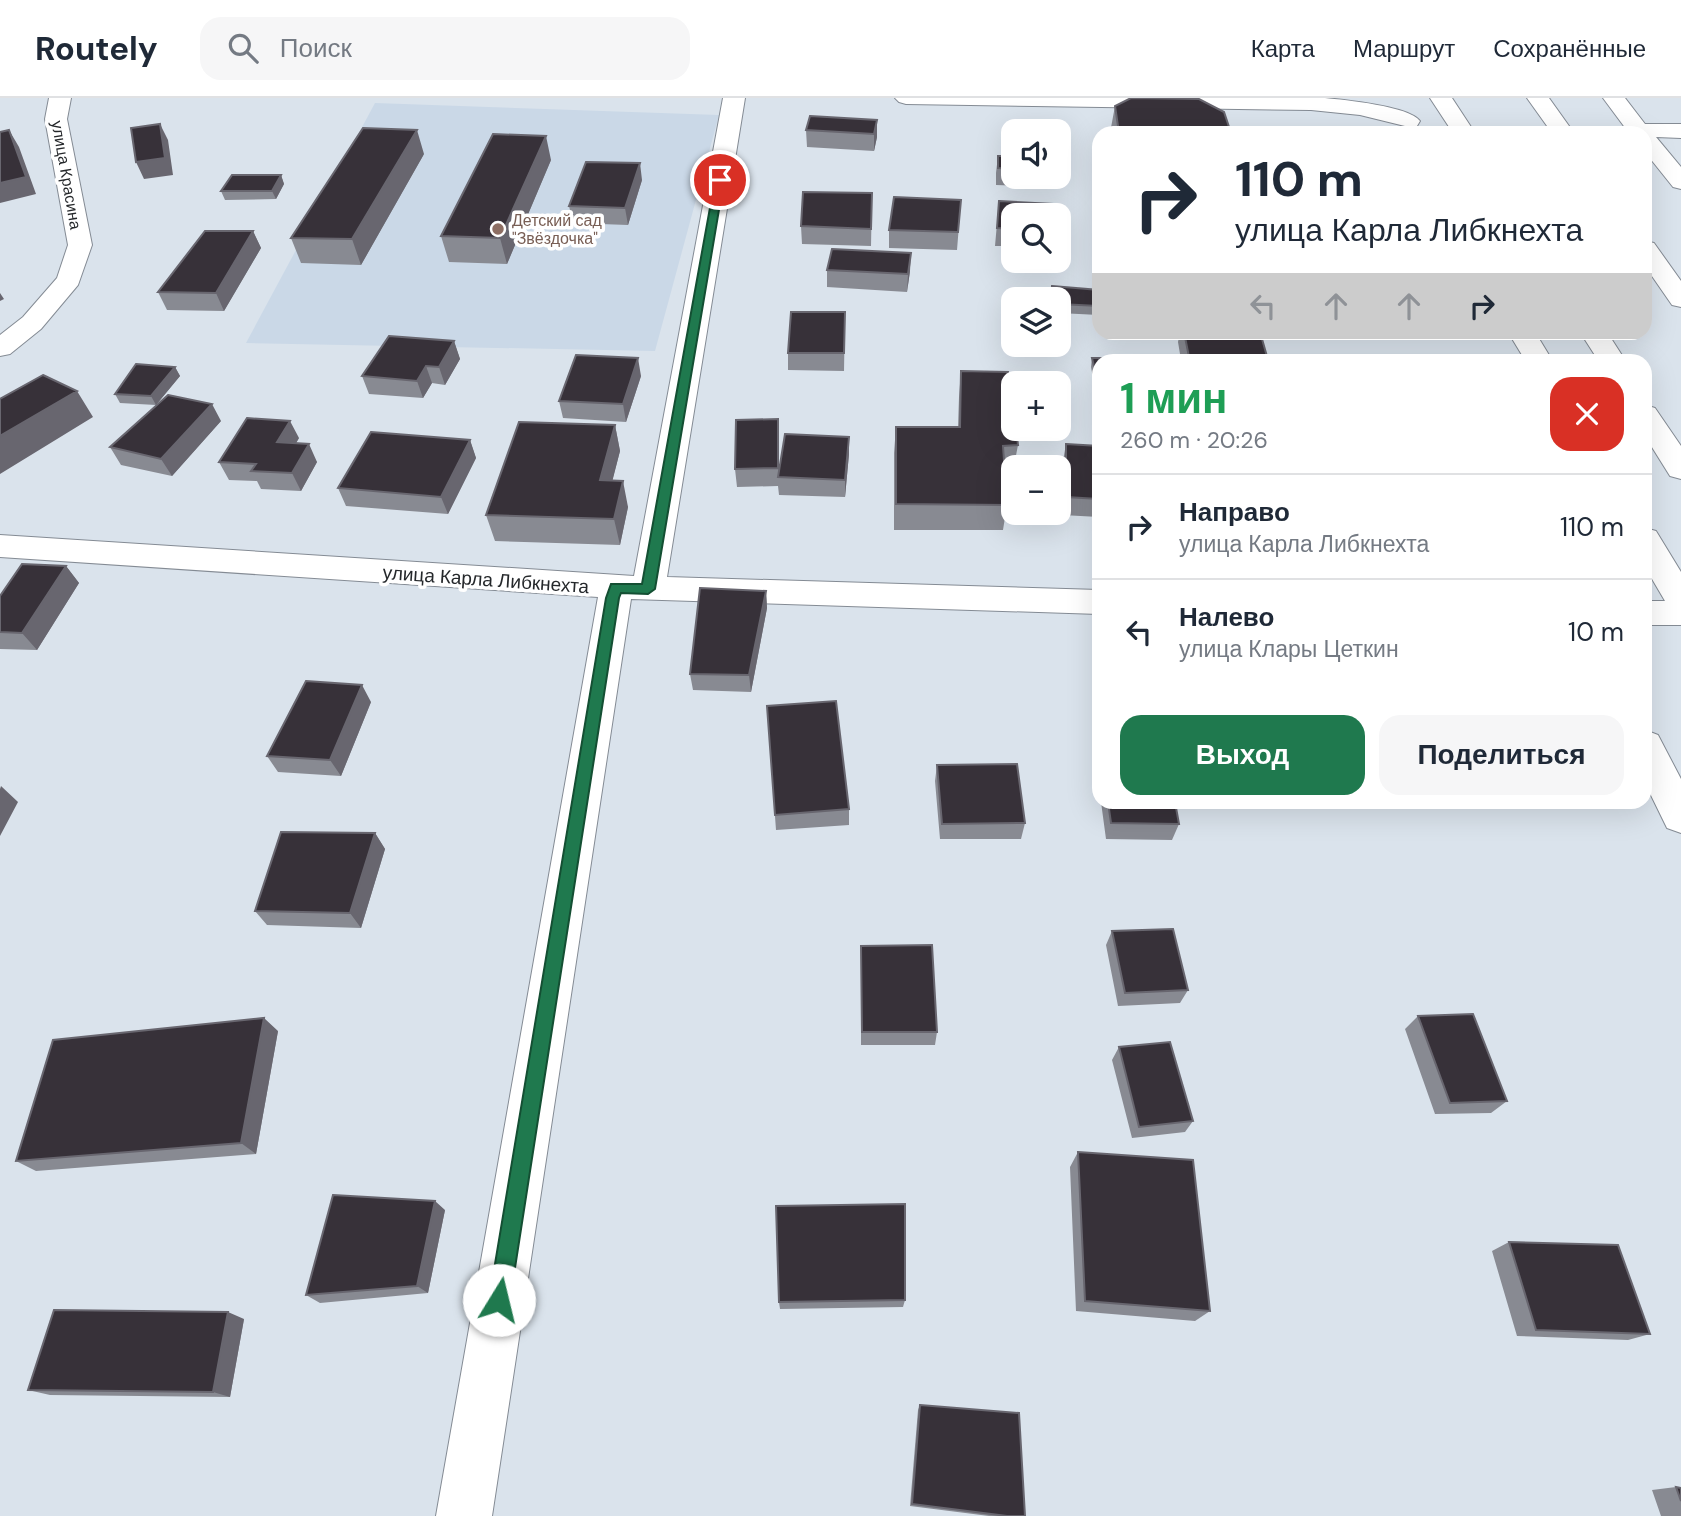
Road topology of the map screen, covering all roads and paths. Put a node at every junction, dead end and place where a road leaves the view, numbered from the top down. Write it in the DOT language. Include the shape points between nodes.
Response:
graph roads {
  1 [pos="60,98"];
  2 [pos="734,98"];
  3 [pos="906,98"];
  4 [pos="1398,98"];
  5 [pos="1441,98"];
  6 [pos="1538,98"];
  7 [pos="1614,98"];
  8 [pos="1344,99"];
  9 [pos="1410,126"];
  10 [pos="1412,126"];
  11 [pos="1459,126"];
  12 [pos="1558,126"];
  13 [pos="1635,126"];
  14 [pos="1681,131"];
  15 [pos="1652,133"];
  16 [pos="1652,147"];
  17 [pos="1681,182"];
  18 [pos="1652,258"];
  19 [pos="1681,299"];
  20 [pos="0,348"];
  21 [pos="1652,425"];
  22 [pos="1681,469"];
  23 [pos="0,546"];
  24 [pos="1652,550"];
  25 [pos="632,588"];
  26 [pos="1681,600"];
  27 [pos="1092,602"];
  28 [pos="1652,613"];
  29 [pos="1681,613"];
  30 [pos="1652,759"];
  31 [pos="1681,817"];
  32 [pos="464,1516"];
  1 -- 20 [label="main road, улица Красина" via="56,119 80,245 69,280 32,323"];
  2 -- 25 [label="main road"];
  3 -- 8 [label="main road" via="1253,113"];
  4 -- 10 [label="main road"];
  5 -- 11 [label="main road"];
  6 -- 12 [label="main road"];
  7 -- 13 [label="main road"];
  8 -- 9 [label="main road"];
  14 -- 15 [label="main road"];
  16 -- 17 [label="main road"];
  18 -- 19 [label="main road"];
  21 -- 22 [label="main road"];
  23 -- 25 [label="main road, улица Карла Либкнехта"];
  24 -- 26 [label="main road"];
  25 -- 27 [label="main road, улица Карла Либкнехта"];
  25 -- 32 [label="main road"];
  28 -- 29 [label="main road"];
  30 -- 31 [label="main road"];
}
